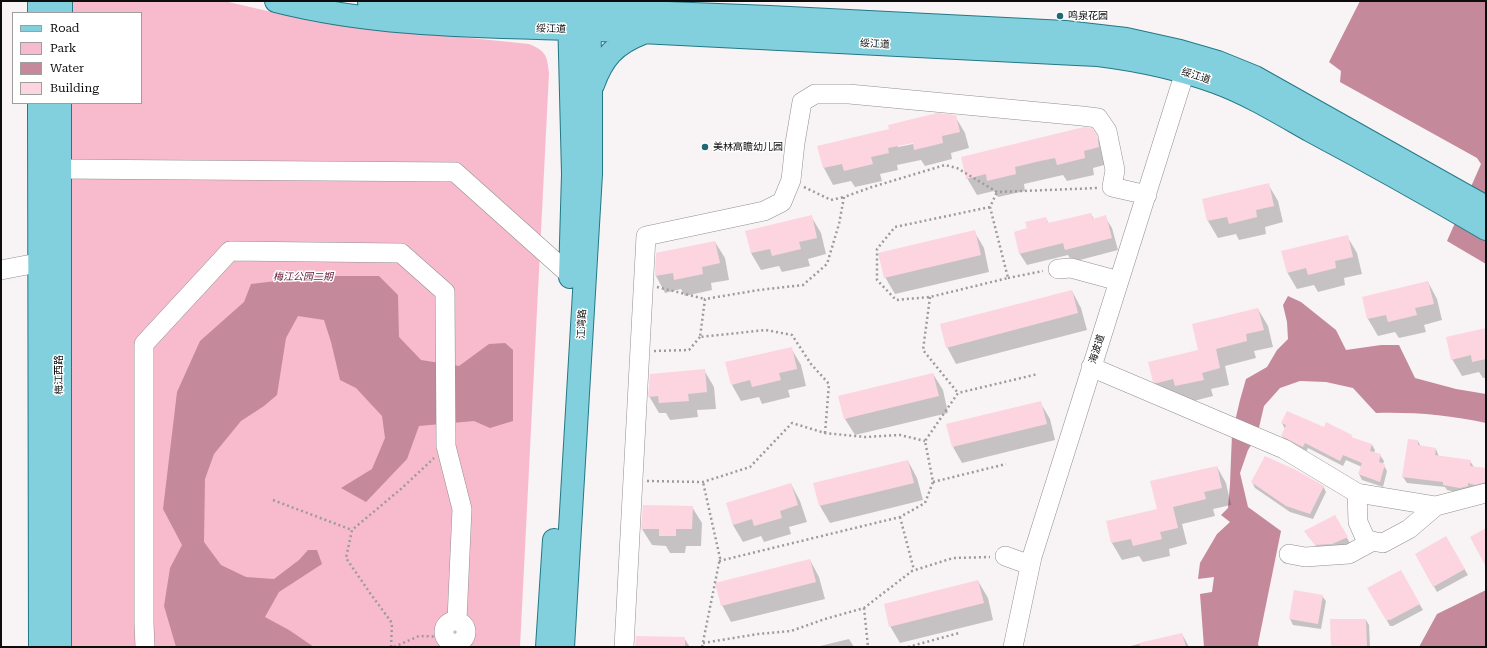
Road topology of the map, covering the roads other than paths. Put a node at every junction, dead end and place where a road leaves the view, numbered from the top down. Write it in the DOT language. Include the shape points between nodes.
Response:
graph roads {
  1 [pos="39,1"];
  2 [pos="62,1"];
  3 [pos="276,1"];
  4 [pos="350,1"];
  5 [pos="39,12"];
  6 [pos="61,12"];
  7 [pos="517,19"];
  8 [pos="644,22"];
  9 [pos="580,25"];
  10 [pos="1188,63"];
  11 [pos="581,90"];
  12 [pos="39,104"];
  13 [pos="60,104"];
  14 [pos="59,169"];
  15 [pos="1147,195"];
  16 [pos="1446,195"];
  17 [pos="1486,207"];
  18 [pos="1486,229"];
  19 [pos="49,261"];
  20 [pos="1,270"];
  21 [pos="1052,270"];
  22 [pos="570,275"];
  23 [pos="1119,281"];
  24 [pos="1091,367"];
  25 [pos="1357,493"];
  26 [pos="1486,493"];
  27 [pos="1436,506"];
  28 [pos="1373,541"];
  29 [pos="1289,554"];
  30 [pos="1005,556"];
  31 [pos="1030,565"];
  32 [pos="453,642"];
  33 [pos="40,647"];
  34 [pos="60,647"];
  35 [pos="145,647"];
  36 [pos="547,647"];
  37 [pos="563,647"];
  38 [pos="624,647"];
  39 [pos="1012,647"];
  1 -- 5 [label="main road"];
  2 -- 6 [label="main road"];
  3 -- 7 [label="main road, 绥江道" via="360,17 416,23"];
  4 -- 7 [label="main road, 绥江道"];
  7 -- 9 [label="main road, 绥江道"];
  7 -- 11 [label="main road" via="548,39 557,48"];
  8 -- 9 [label="main road" via="626,17"];
  8 -- 10 [label="main road, 绥江道" via="1065,32 1146,42"];
  8 -- 11 [label="main road" via="630,38 612,50 600,69"];
  9 -- 11 [label="main road, 江湾路"];
  10 -- 15 [label="street, 海波道"];
  10 -- 16 [label="main road, 绥江道" via="1218,62 1256,77"];
  11 -- 22 [label="main road, 江湾路" via="573,174"];
  11 -- 37 [label="main road, 江湾路" via="591,174"];
  12 -- 19 [label="main road, 梅江西路"];
  13 -- 14 [label="main road, 梅江西路"];
  14 -- 19 [label="main road, 梅江西路"];
  14 -- 22 [label="street" via="455,172"];
  15 -- 23 [label="street, 海波道"];
  15 -- 38 [label="street" via="1112,187 1115,170 1107,130 1098,118 849,94 815,94 802,102 791,180 782,202 764,211 646,236"];
  16 -- 17 [label="main road"];
  16 -- 18 [label="main road"];
  19 -- 20 [label="street"];
  19 -- 33 [label="main road, 梅江西路"];
  19 -- 34 [label="main road, 梅江西路"];
  21 -- 23 [label="street" via="1071,268"];
  22 -- 36 [label="main road, 江湾路"];
  23 -- 24 [label="street, 海波道"];
  24 -- 25 [label="street" via="1270,442"];
  24 -- 31 [label="street, 海波道"];
  25 -- 27 [label="street"];
  25 -- 28 [label="street" via="1358,522 1366,540"];
  26 -- 27 [label="street"];
  27 -- 28 [label="street" via="1409,529 1383,543"];
  28 -- 29 [label="street" via="1349,554 1305,557"];
  30 -- 31 [label="street"];
  31 -- 39 [label="street, 海波道"];
  32 -- 35 [label="street" via="464,638 466,631 464,624 457,620 462,509 446,446 445,292 401,253 230,251 144,344"];
}
